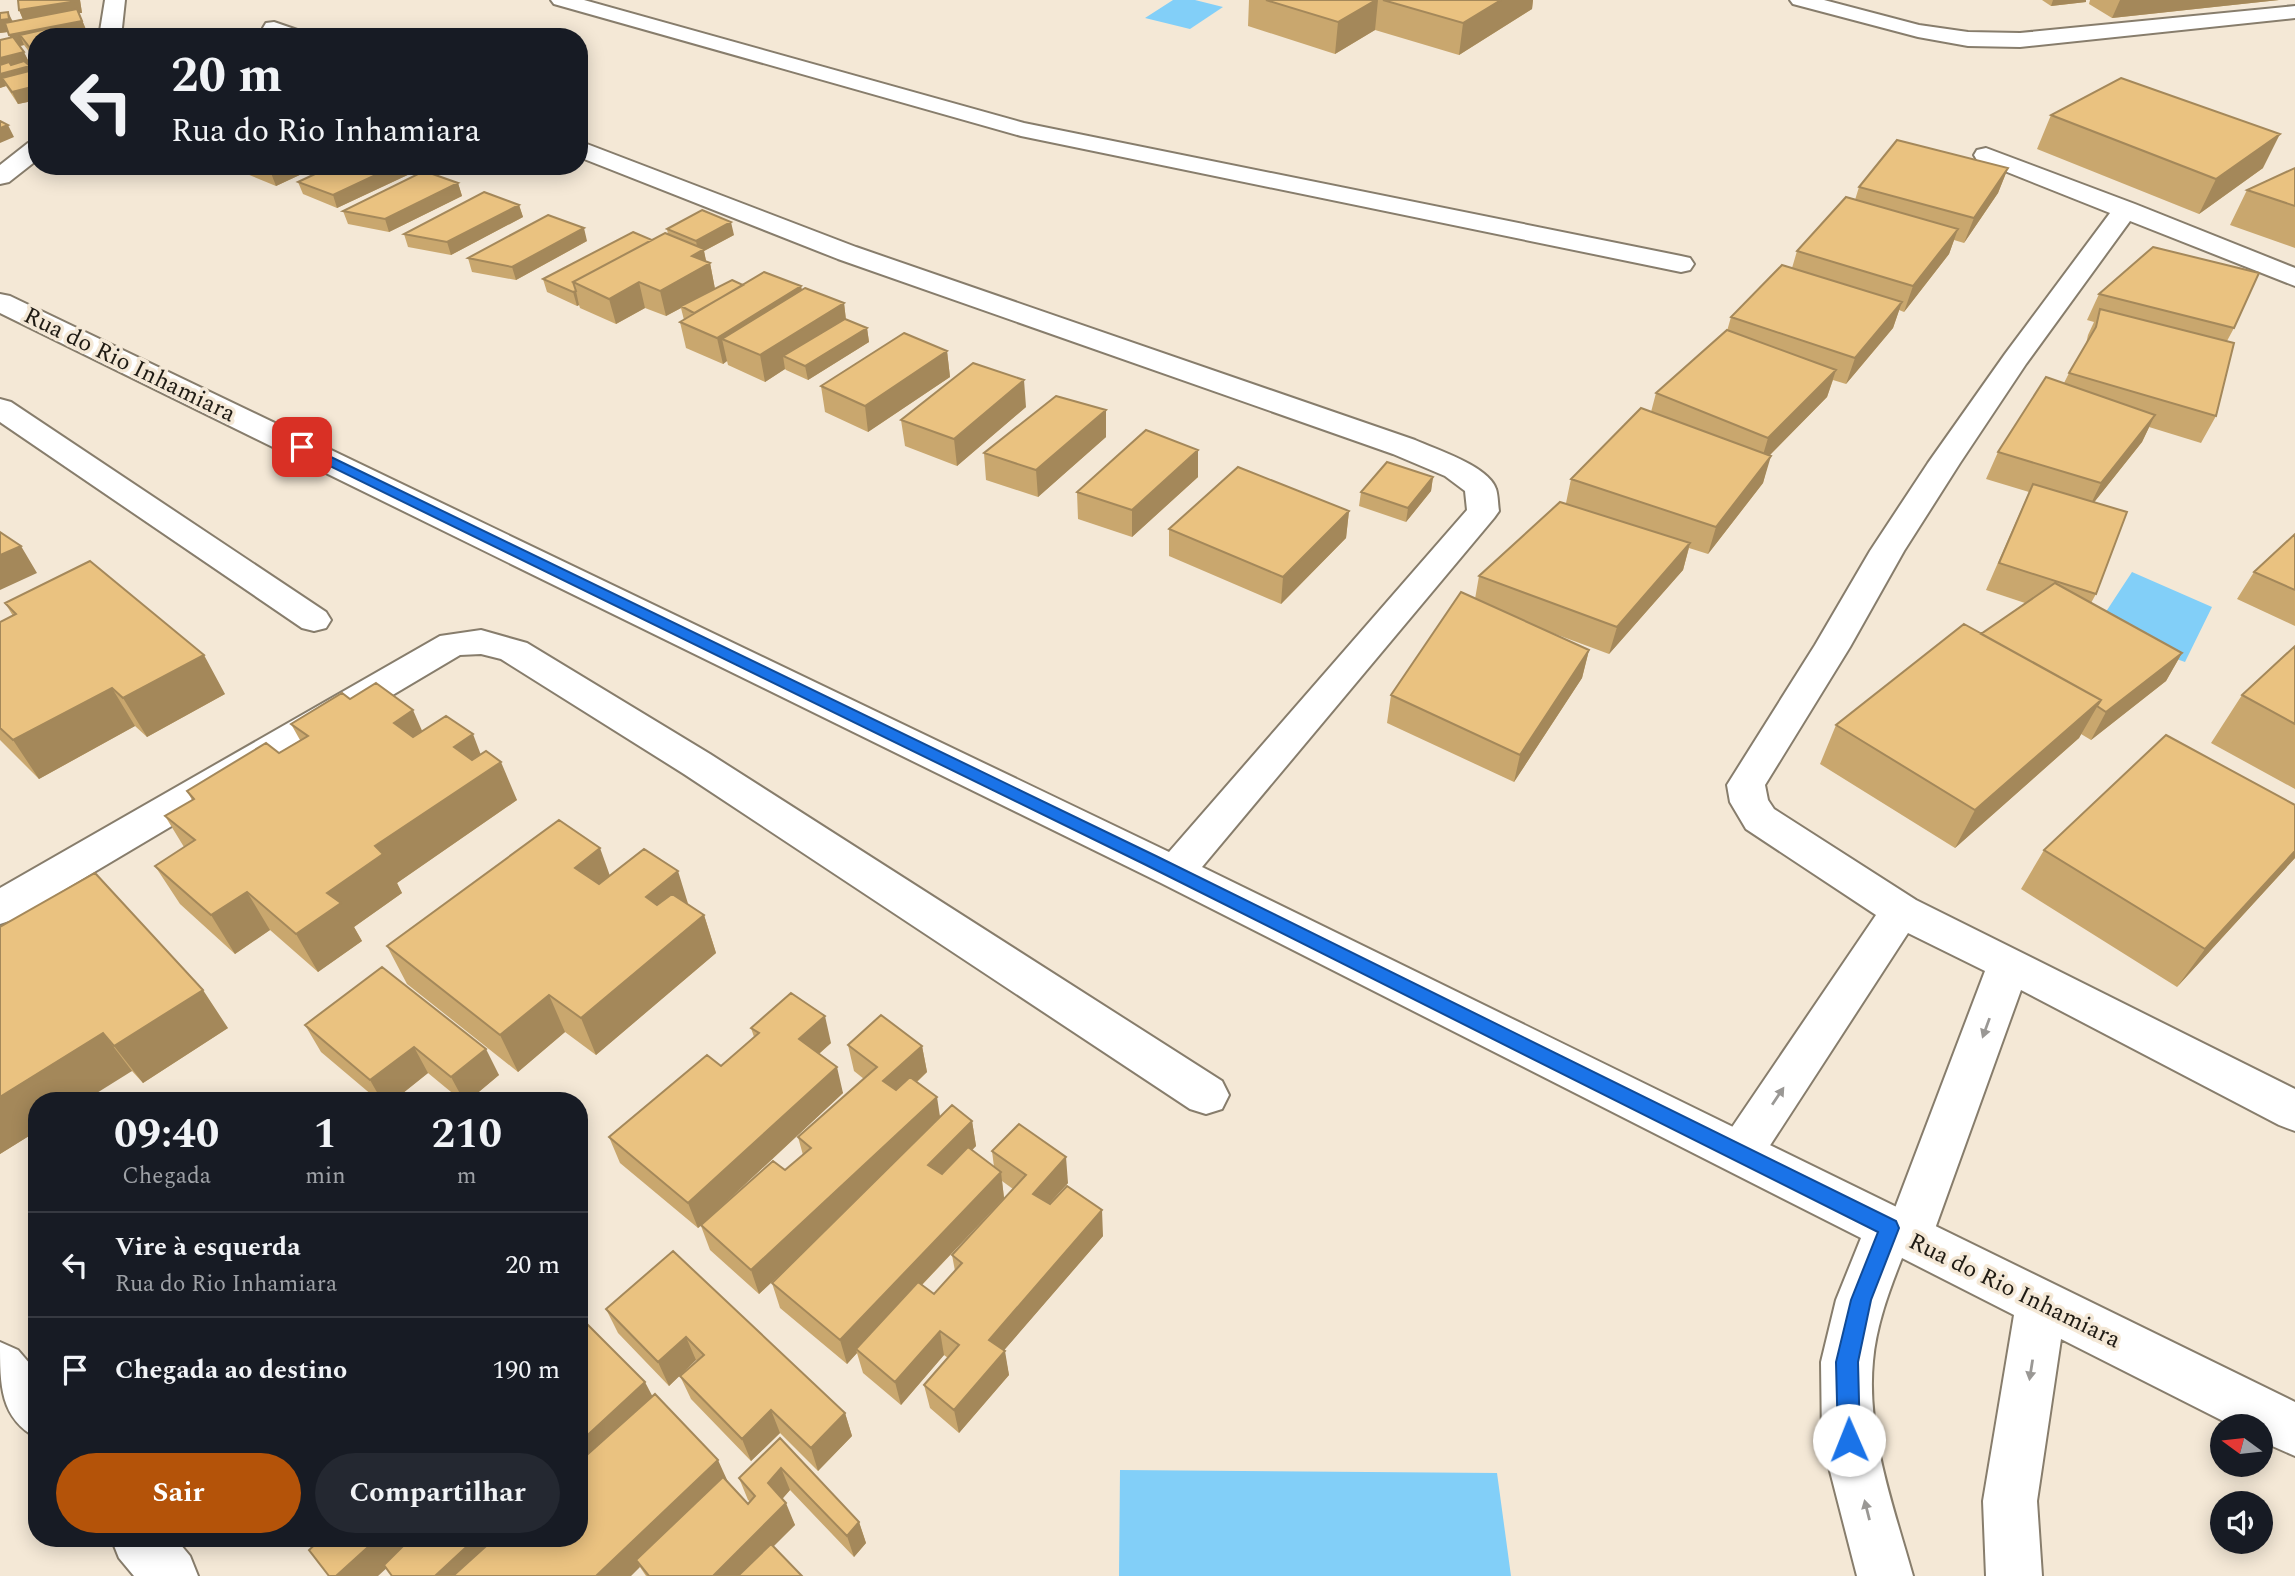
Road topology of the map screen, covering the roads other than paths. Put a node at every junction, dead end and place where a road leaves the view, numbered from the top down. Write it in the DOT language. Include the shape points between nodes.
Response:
graph roads {
  1 [pos="115,0"];
  2 [pos="561,0"];
  3 [pos="1800,0"];
  4 [pos="2295,12"];
  5 [pos="111,28"];
  6 [pos="588,152"];
  7 [pos="28,155"];
  8 [pos="1986,155"];
  9 [pos="0,177"];
  10 [pos="2126,209"];
  11 [pos="1681,264"];
  12 [pos="2295,278"];
  13 [pos="1,303"];
  14 [pos="0,408"];
  15 [pos="314,620"];
  16 [pos="1175,872"];
  17 [pos="0,908"];
  18 [pos="1900,911"];
  19 [pos="2010,964"];
  20 [pos="1206,1095"];
  21 [pos="2295,1111"];
  22 [pos="1740,1153"];
  23 [pos="1899,1232"];
  24 [pos="2041,1302"];
  25 [pos="0,1367"];
  26 [pos="28,1401"];
  27 [pos="2295,1430"];
  28 [pos="146,1547"];
  29 [pos="170,1576"];
  30 [pos="1885,1576"];
  31 [pos="2014,1576"];
  1 -- 5 [label="street"];
  2 -- 11 [label="street" via="1021,129"];
  3 -- 4 [label="street" via="1918,31 1994,40"];
  6 -- 16 [label="street" via="847,253 1404,447 1456,469 1480,487 1483,511"];
  7 -- 9 [label="street"];
  8 -- 10 [label="street"];
  10 -- 12 [label="street"];
  10 -- 18 [label="street" via="1944,463 1746,785 1749,802 1760,820"];
  13 -- 16 [label="street, Rua do Rio Inhamiara"];
  14 -- 15 [label="street"];
  16 -- 22 [label="street, Rua do Rio Inhamiara"];
  17 -- 20 [label="street" via="452,644 481,642 514,651 685,757"];
  18 -- 19 [label="street"];
  22 -- 18 [label="street, one-way"];
  19 -- 21 [label="street"];
  19 -- 23 [label="street, one-way"];
  22 -- 23 [label="street, Rua do Rio Inhamiara"];
  23 -- 24 [label="street, Rua do Rio Inhamiara"];
  30 -- 23 [label="street, one-way" via="1849,1440 1847,1362 1861,1300"];
  24 -- 27 [label="street, Rua do Rio Inhamiara"];
  24 -- 31 [label="street, one-way" via="2010,1501"];
  25 -- 26 [label="street"];
  28 -- 29 [label="street"];
}
